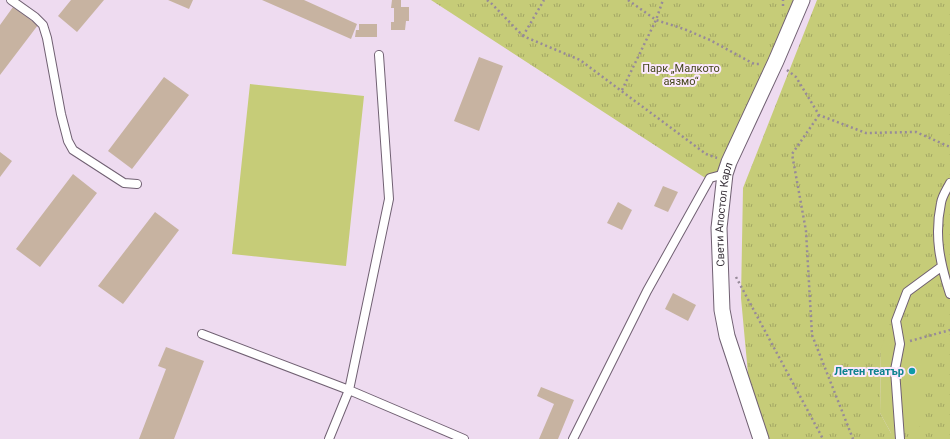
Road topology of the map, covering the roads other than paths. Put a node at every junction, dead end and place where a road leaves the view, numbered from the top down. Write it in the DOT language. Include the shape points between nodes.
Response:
graph roads {
  1 [pos="11,0"];
  2 [pos="802,0"];
  3 [pos="379,55"];
  4 [pos="727,168"];
  5 [pos="950,183"];
  6 [pos="137,184"];
  7 [pos="941,267"];
  8 [pos="950,294"];
  9 [pos="202,334"];
  10 [pos="349,390"];
  11 [pos="759,438"];
  12 [pos="329,439"];
  13 [pos="464,439"];
  14 [pos="574,439"];
  15 [pos="900,439"];
  1 -- 6 [label="lane" via="35,16 42,25 47,38 61,114 73,150 124,183"];
  2 -- 4 [label="street, Свети Апостол Карл"];
  3 -- 10 [label="lane" via="389,199"];
  4 -- 11 [label="street, Свети Апостол Карл" via="719,228 722,310 727,336"];
  4 -- 14 [label="lane" via="710,178 647,291"];
  5 -- 7 [label="lane" via="941,201 938,234"];
  7 -- 8 [label="lane"];
  7 -- 15 [label="lane" via="907,292 896,321 900,344 895,370"];
  9 -- 10 [label="lane"];
  10 -- 12 [label="lane"];
  10 -- 13 [label="lane"];
}
